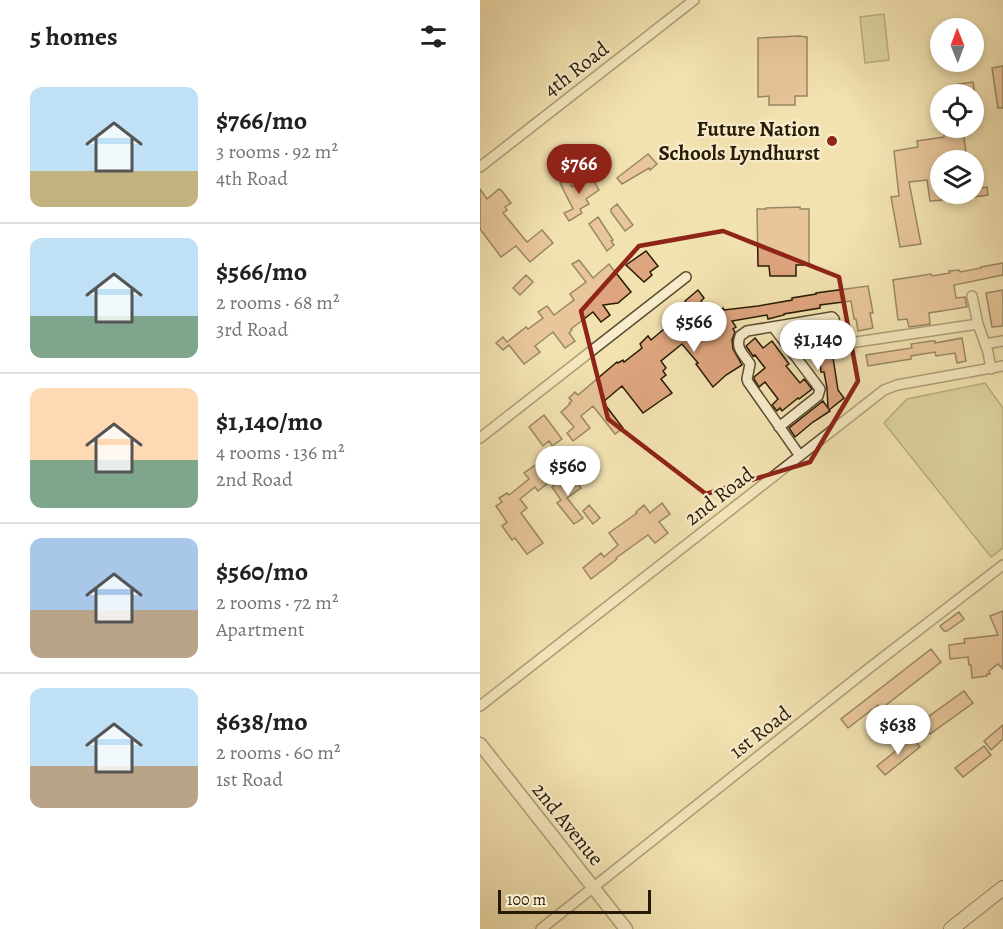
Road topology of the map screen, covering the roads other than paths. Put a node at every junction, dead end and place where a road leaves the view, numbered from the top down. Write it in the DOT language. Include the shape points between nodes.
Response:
graph roads {
  1 [pos="694,0"];
  2 [pos="480,167"];
  3 [pos="687,277"];
  4 [pos="972,296"];
  5 [pos="978,324"];
  6 [pos="774,328"];
  7 [pos="1003,341"];
  8 [pos="985,344"];
  9 [pos="1003,366"];
  10 [pos="991,369"];
  11 [pos="779,427"];
  12 [pos="480,438"];
  13 [pos="800,456"];
  14 [pos="1003,565"];
  15 [pos="480,705"];
  16 [pos="480,744"];
  17 [pos="593,887"];
  18 [pos="1003,888"];
  19 [pos="541,929"];
  20 [pos="626,929"];
  21 [pos="952,929"];
  1 -- 2 [label="street, 4th Road"];
  3 -- 12 [label="street"];
  4 -- 5 [label="street"];
  5 -- 6 [label="street" via="843,344 832,317"];
  5 -- 8 [label="street"];
  6 -- 11 [label="street" via="820,389 818,396"];
  6 -- 11 [label="street" via="747,332 740,336 738,345 750,364 748,382"];
  7 -- 8 [label="street"];
  8 -- 10 [label="street"];
  9 -- 10 [label="street, 2nd Road"];
  10 -- 13 [label="street, 2nd Road" via="891,386"];
  11 -- 13 [label="street"];
  13 -- 15 [label="street, 2nd Road"];
  14 -- 17 [label="street, 1st Road"];
  16 -- 17 [label="street, 2nd Avenue"];
  17 -- 19 [label="street, 1st Road"];
  17 -- 20 [label="street, 2nd Avenue"];
  18 -- 21 [label="main road"];
}
